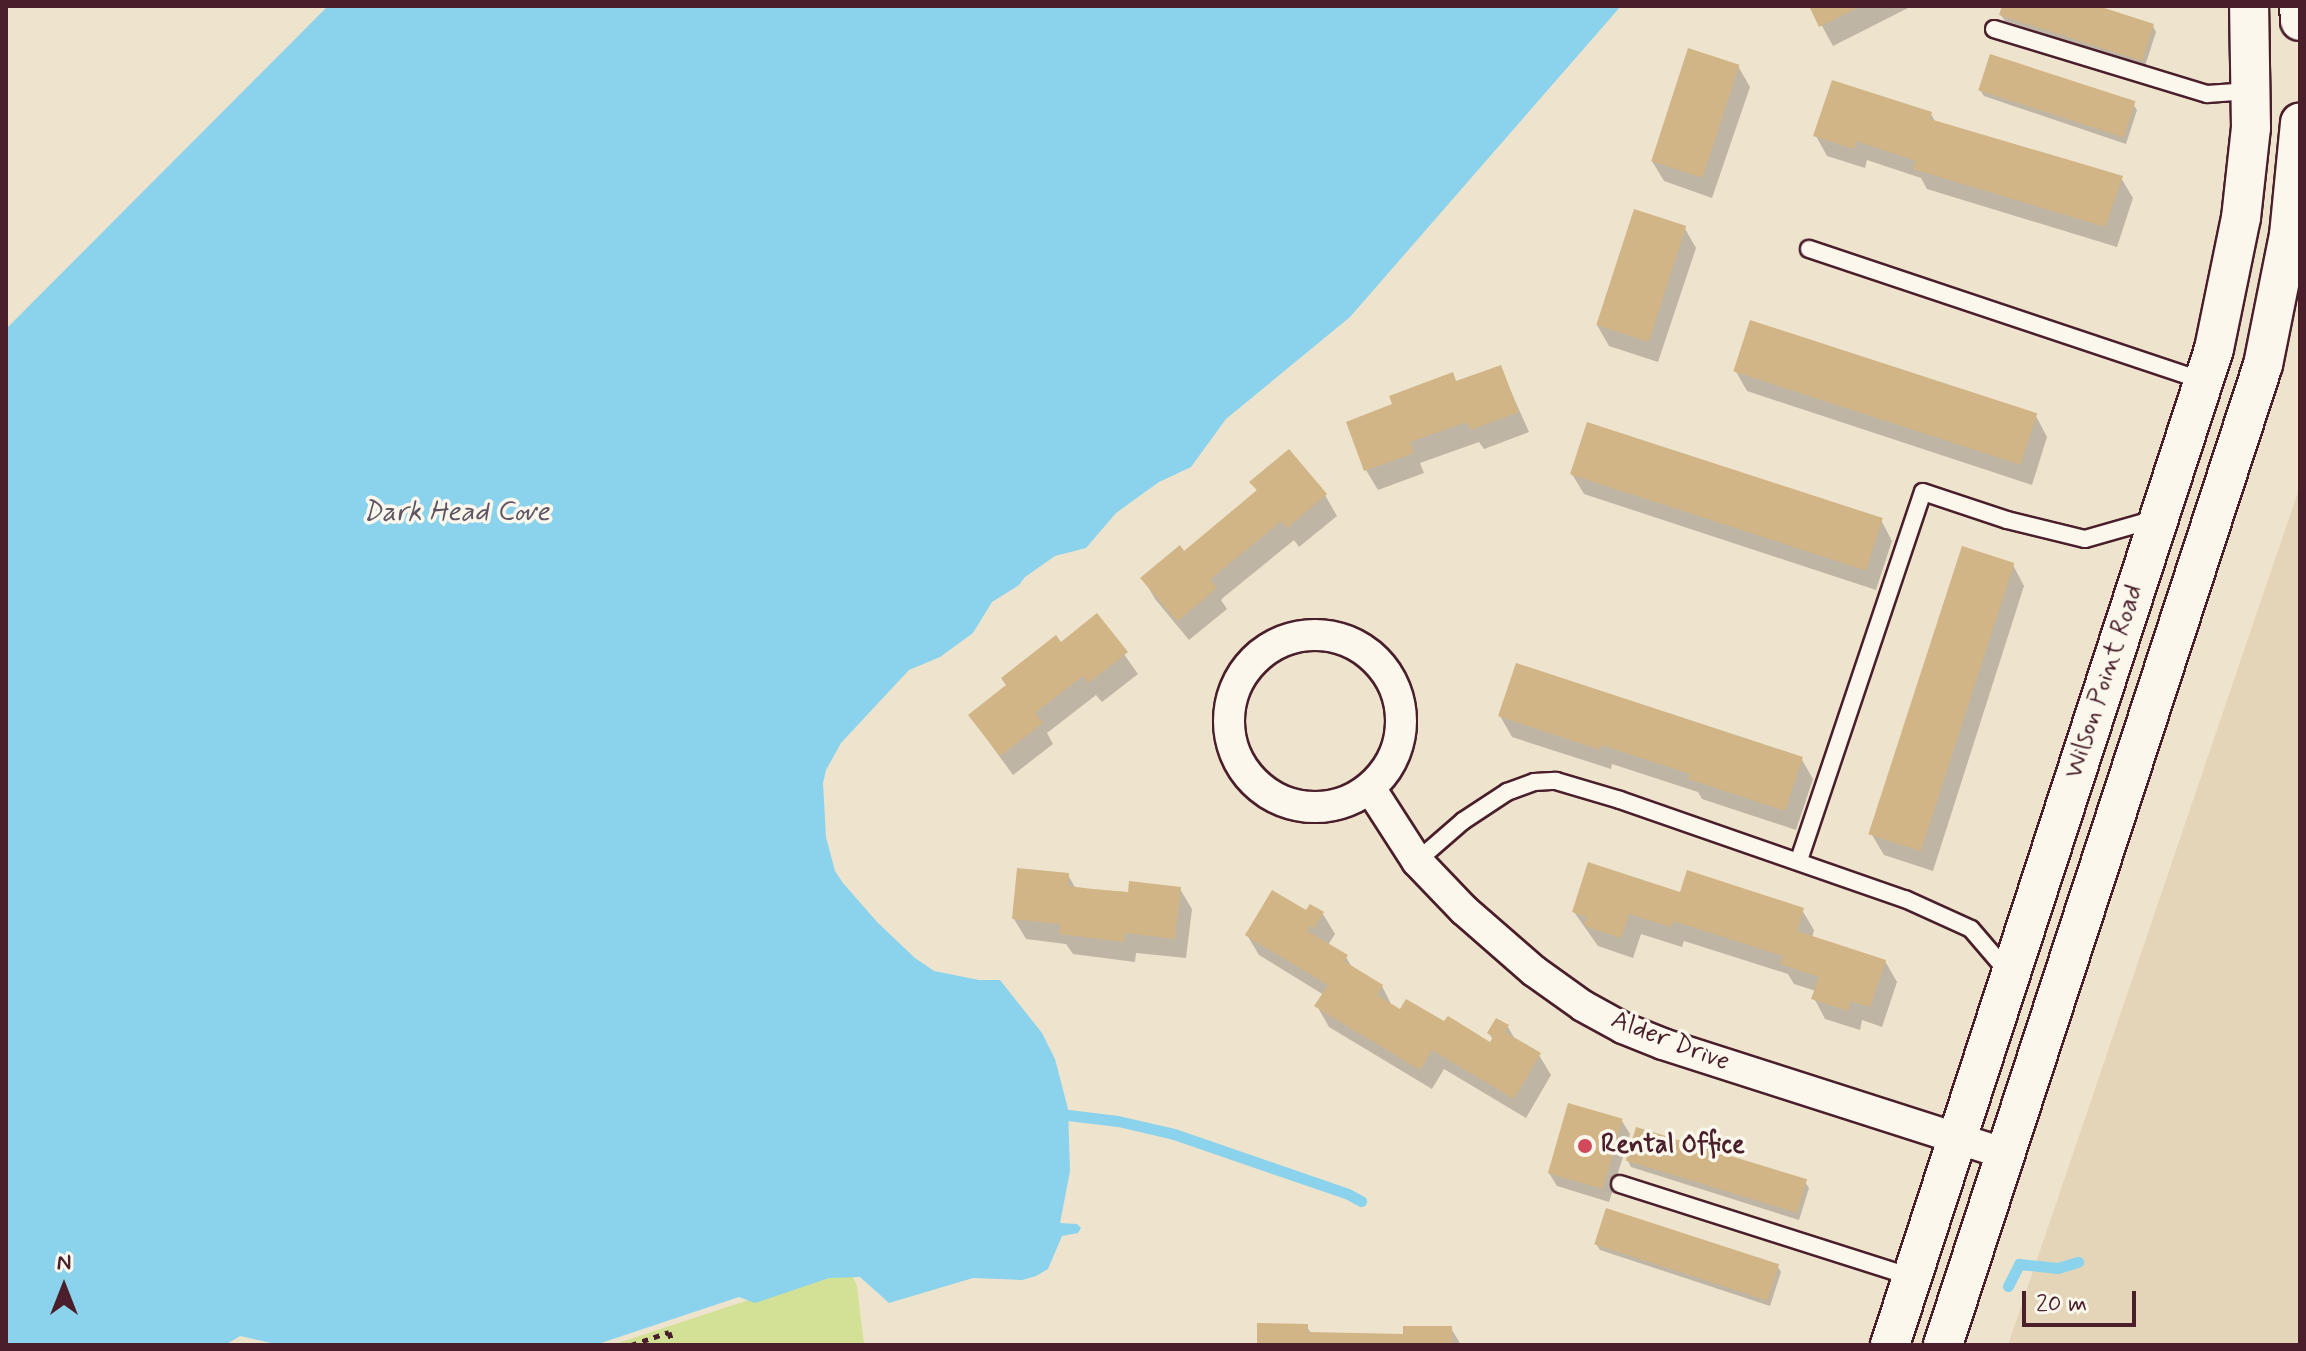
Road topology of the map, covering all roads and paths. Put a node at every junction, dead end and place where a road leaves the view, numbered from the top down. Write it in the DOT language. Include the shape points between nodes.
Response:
graph roads {
  1 [pos="2249,6"];
  2 [pos="2299,6"];
  3 [pos="2300,21"];
  4 [pos="1994,29"];
  5 [pos="2252,90"];
  6 [pos="2300,123"];
  7 [pos="1809,249"];
  8 [pos="2204,381"];
  9 [pos="2158,518"];
  10 [pos="1370,788"];
  11 [pos="1799,860"];
  12 [pos="1417,861"];
  13 [pos="2011,976"];
  14 [pos="1958,1139"];
  15 [pos="2005,1154"];
  16 [pos="1620,1184"];
  17 [pos="1913,1278"];
  18 [pos="631,1345"];
  19 [pos="673,1345"];
  20 [pos="1890,1345"];
  21 [pos="1943,1345"];
  1 -- 5 [label="street, Wilson Point Road"];
  2 -- 3 [label="street"];
  4 -- 5 [label="lane" via="2207,94"];
  5 -- 8 [label="street, Wilson Point Road" via="2241,218"];
  6 -- 15 [label="street, Wilson Point Road" via="2289,235 2263,365"];
  7 -- 8 [label="lane"];
  8 -- 9 [label="street, Wilson Point Road"];
  9 -- 11 [label="lane" via="2085,539 1923,492"];
  9 -- 13 [label="street, Wilson Point Road"];
  10 -- 10 [label="street" via="1388,768 1399,743 1402,716 1396,689 1382,666 1361,648 1336,637 1283,641 1258,656 1239,679 1229,708 1230,737 1240,765 1260,788 1285,802 1314,807 1344,803"];
  10 -- 12 [label="street, Alder Drive"];
  11 -- 12 [label="lane" via="1556,781 1507,792"];
  11 -- 13 [label="lane" via="1971,929"];
  12 -- 14 [label="street, Alder Drive" via="1534,971 1623,1028"];
  13 -- 14 [label="street, Wilson Point Road"];
  14 -- 15 [label="street, Alder Drive"];
  14 -- 17 [label="street, Wilson Point Road"];
  15 -- 21 [label="street, Wilson Point Road"];
  16 -- 17 [label="lane"];
  17 -- 20 [label="street, Wilson Point Road"];
  18 -- 19 [label="path" via="669,1332"];
}
